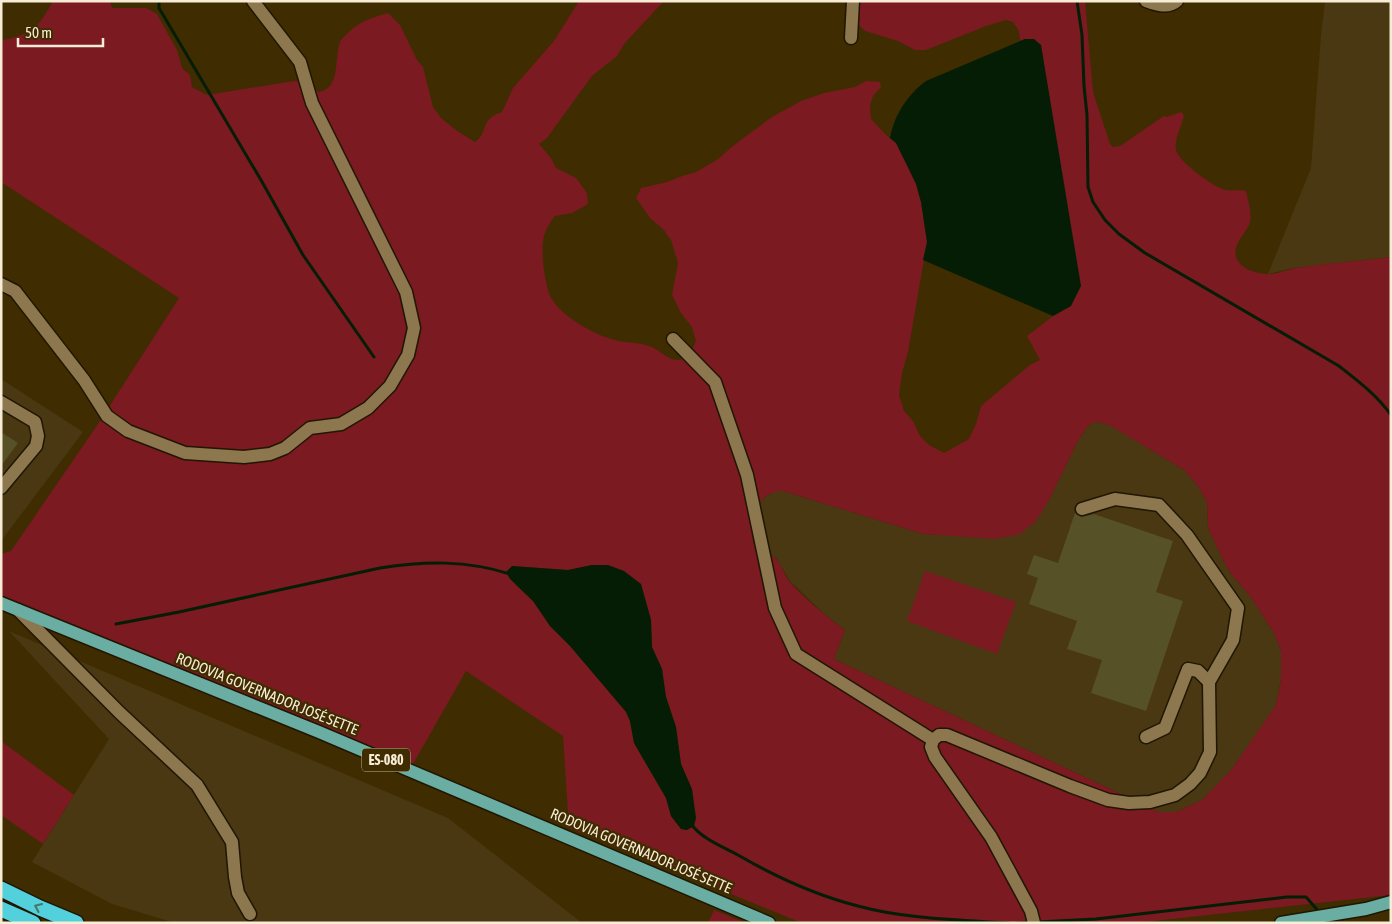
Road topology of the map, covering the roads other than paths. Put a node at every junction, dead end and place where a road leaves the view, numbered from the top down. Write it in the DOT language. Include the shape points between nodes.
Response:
graph roads {
  1 [pos="253,1"];
  2 [pos="853,1"];
  3 [pos="1146,1"];
  4 [pos="1177,1"];
  5 [pos="851,38"];
  6 [pos="1,284"];
  7 [pos="673,339"];
  8 [pos="1,402"];
  9 [pos="1,488"];
  10 [pos="1082,509"];
  11 [pos="1,603"];
  12 [pos="18,610"];
  13 [pos="1209,682"];
  14 [pos="1146,737"];
  15 [pos="933,740"];
  16 [pos="1,889"];
  17 [pos="1391,902"];
  18 [pos="1,909"];
  19 [pos="250,914"];
  20 [pos="1033,919"];
  21 [pos="33,923"];
  22 [pos="76,923"];
  23 [pos="769,923"];
  24 [pos="1281,923"];
  1 -- 6 [label="street" via="300,62 312,103 406,292 414,328 408,355 390,386 368,408 341,424 310,428 285,448 270,454 244,457 184,453 128,431 107,416 84,380 15,291"];
  2 -- 5 [label="street"];
  3 -- 4 [label="street" via="1172,6"];
  7 -- 15 [label="street" via="715,382 747,475 775,608 796,654"];
  8 -- 9 [label="street" via="35,422 38,436 36,446"];
  10 -- 13 [label="street" via="1115,499 1159,505 1188,535 1238,608 1233,640"];
  11 -- 12 [label="main road, RODOVIA GOVERNADOR JOSÉ SETTE / ES-080"];
  12 -- 19 [label="street" via="197,785 232,842 238,893"];
  12 -- 23 [label="main road, RODOVIA GOVERNADOR JOSÉ SETTE / ES-080" via="319,732"];
  13 -- 14 [label="street" via="1198,671 1188,669 1165,728"];
  13 -- 15 [label="street" via="1210,752 1200,773 1175,795 1150,802 1108,800 947,735 939,735"];
  15 -- 20 [label="street" via="935,757 991,837"];
  22 -- 16 [label="highway, one-way"];
  17 -- 24 [label="main road"];
  18 -- 21 [label="highway"];
}
